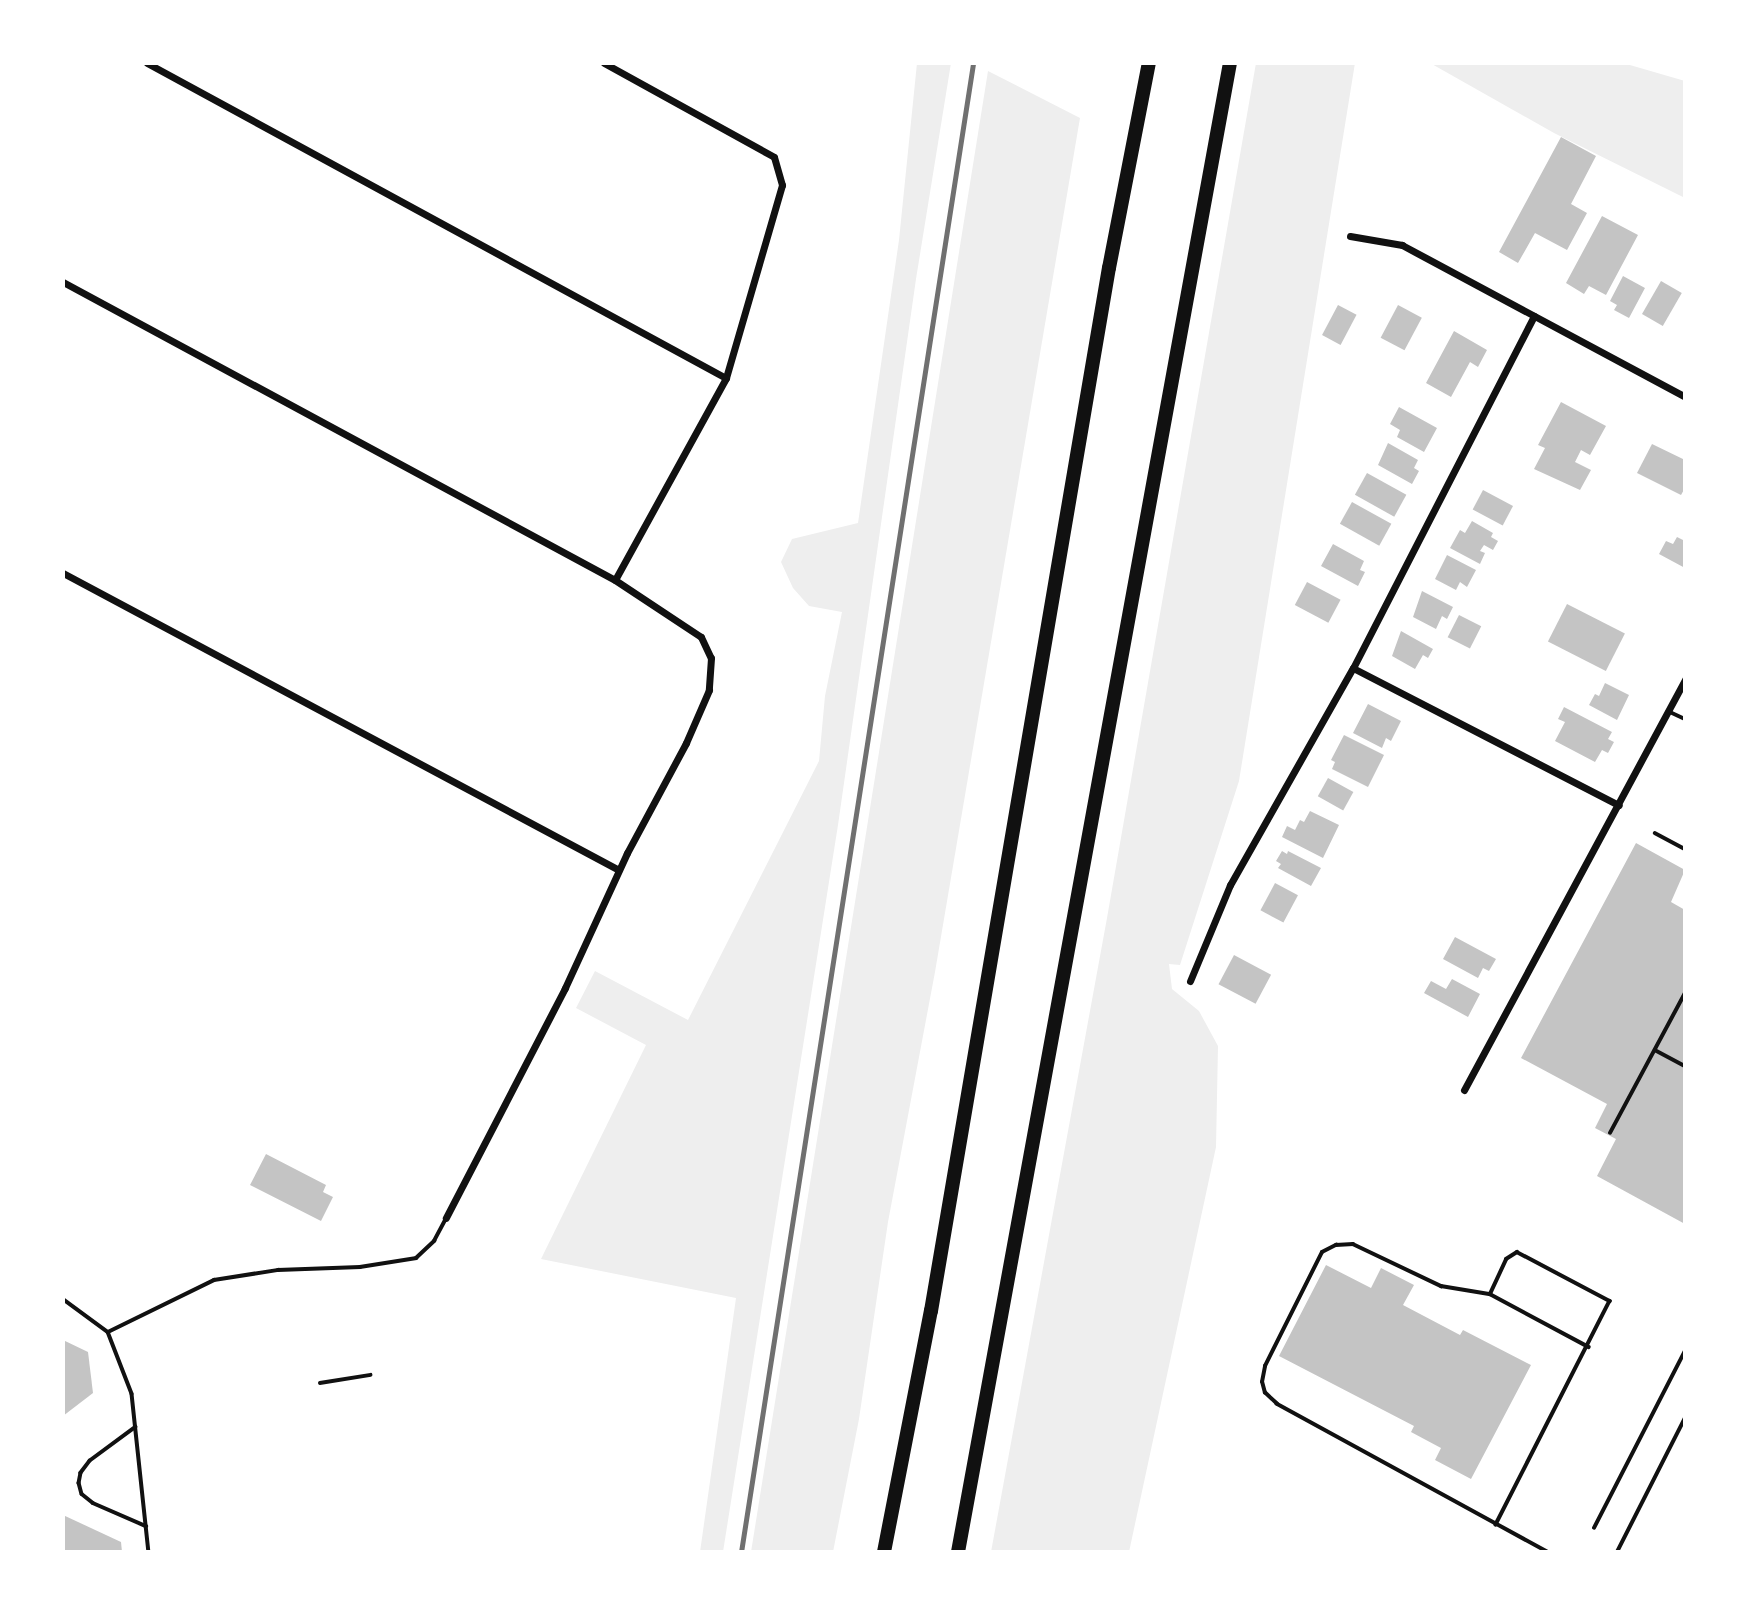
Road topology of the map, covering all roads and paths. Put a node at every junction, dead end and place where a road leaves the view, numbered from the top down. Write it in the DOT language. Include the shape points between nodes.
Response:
graph roads {
  1 [pos="147,63"];
  2 [pos="604,63"];
  3 [pos="1149,63"];
  4 [pos="1230,63"];
  5 [pos="1350,236"];
  6 [pos="63,282"];
  7 [pos="1534,316"];
  8 [pos="726,378"];
  9 [pos="1685,397"];
  10 [pos="63,573"];
  11 [pos="615,580"];
  12 [pos="1353,668"];
  13 [pos="1685,679"];
  14 [pos="1668,711"];
  15 [pos="1685,719"];
  16 [pos="1619,805"];
  17 [pos="1655,833"];
  18 [pos="1685,849"];
  19 [pos="620,870"];
  20 [pos="1190,981"];
  21 [pos="1685,993"];
  22 [pos="1655,1050"];
  23 [pos="1685,1066"];
  24 [pos="1464,1090"];
  25 [pos="1610,1133"];
  26 [pos="446,1218"];
  27 [pos="1490,1294"];
  28 [pos="63,1299"];
  29 [pos="107,1332"];
  30 [pos="1589,1347"];
  31 [pos="1685,1351"];
  32 [pos="370,1375"];
  33 [pos="320,1383"];
  34 [pos="1685,1418"];
  35 [pos="136,1427"];
  36 [pos="1496,1525"];
  37 [pos="146,1527"];
  38 [pos="1594,1528"];
  39 [pos="149,1552"];
  40 [pos="884,1552"];
  41 [pos="957,1552"];
  42 [pos="1547,1552"];
  43 [pos="1617,1552"];
  1 -- 8 [label="street"];
  2 -- 8 [label="street" via="774,157 782,185"];
  3 -- 40 [label="highway"];
  4 -- 41 [label="highway"];
  5 -- 7 [label="street" via="1402,245"];
  6 -- 11 [label="street"];
  7 -- 9 [label="street"];
  7 -- 12 [label="street"];
  8 -- 11 [label="street"];
  10 -- 19 [label="street"];
  11 -- 19 [label="street" via="701,637 711,658 709,690 687,743"];
  12 -- 16 [label="street"];
  12 -- 20 [label="street" via="1230,885"];
  13 -- 14 [label="street"];
  14 -- 15 [label="lane"];
  14 -- 16 [label="street"];
  16 -- 24 [label="street"];
  17 -- 18 [label="path"];
  19 -- 26 [label="street" via="565,988"];
  21 -- 22 [label="path"];
  22 -- 23 [label="path"];
  22 -- 25 [label="path"];
  26 -- 29 [label="lane" via="434,1241 416,1258 214,1280"];
  27 -- 30 [label="lane"];
  27 -- 30 [label="lane" via="1506,1259 1517,1252 1605,1297 1609,1306"];
  27 -- 36 [label="lane" via="1441,1286 1353,1244 1336,1245 1322,1252 1265,1366 1262,1382 1265,1393 1277,1404"];
  28 -- 29 [label="lane"];
  29 -- 35 [label="lane" via="132,1394"];
  30 -- 36 [label="lane"];
  31 -- 38 [label="path"];
  32 -- 33 [label="lane"];
  34 -- 43 [label="lane"];
  35 -- 37 [label="lane"];
  35 -- 37 [label="lane" via="90,1461 79,1483 82,1494 93,1503"];
  36 -- 42 [label="lane"];
  37 -- 39 [label="lane"];
}
